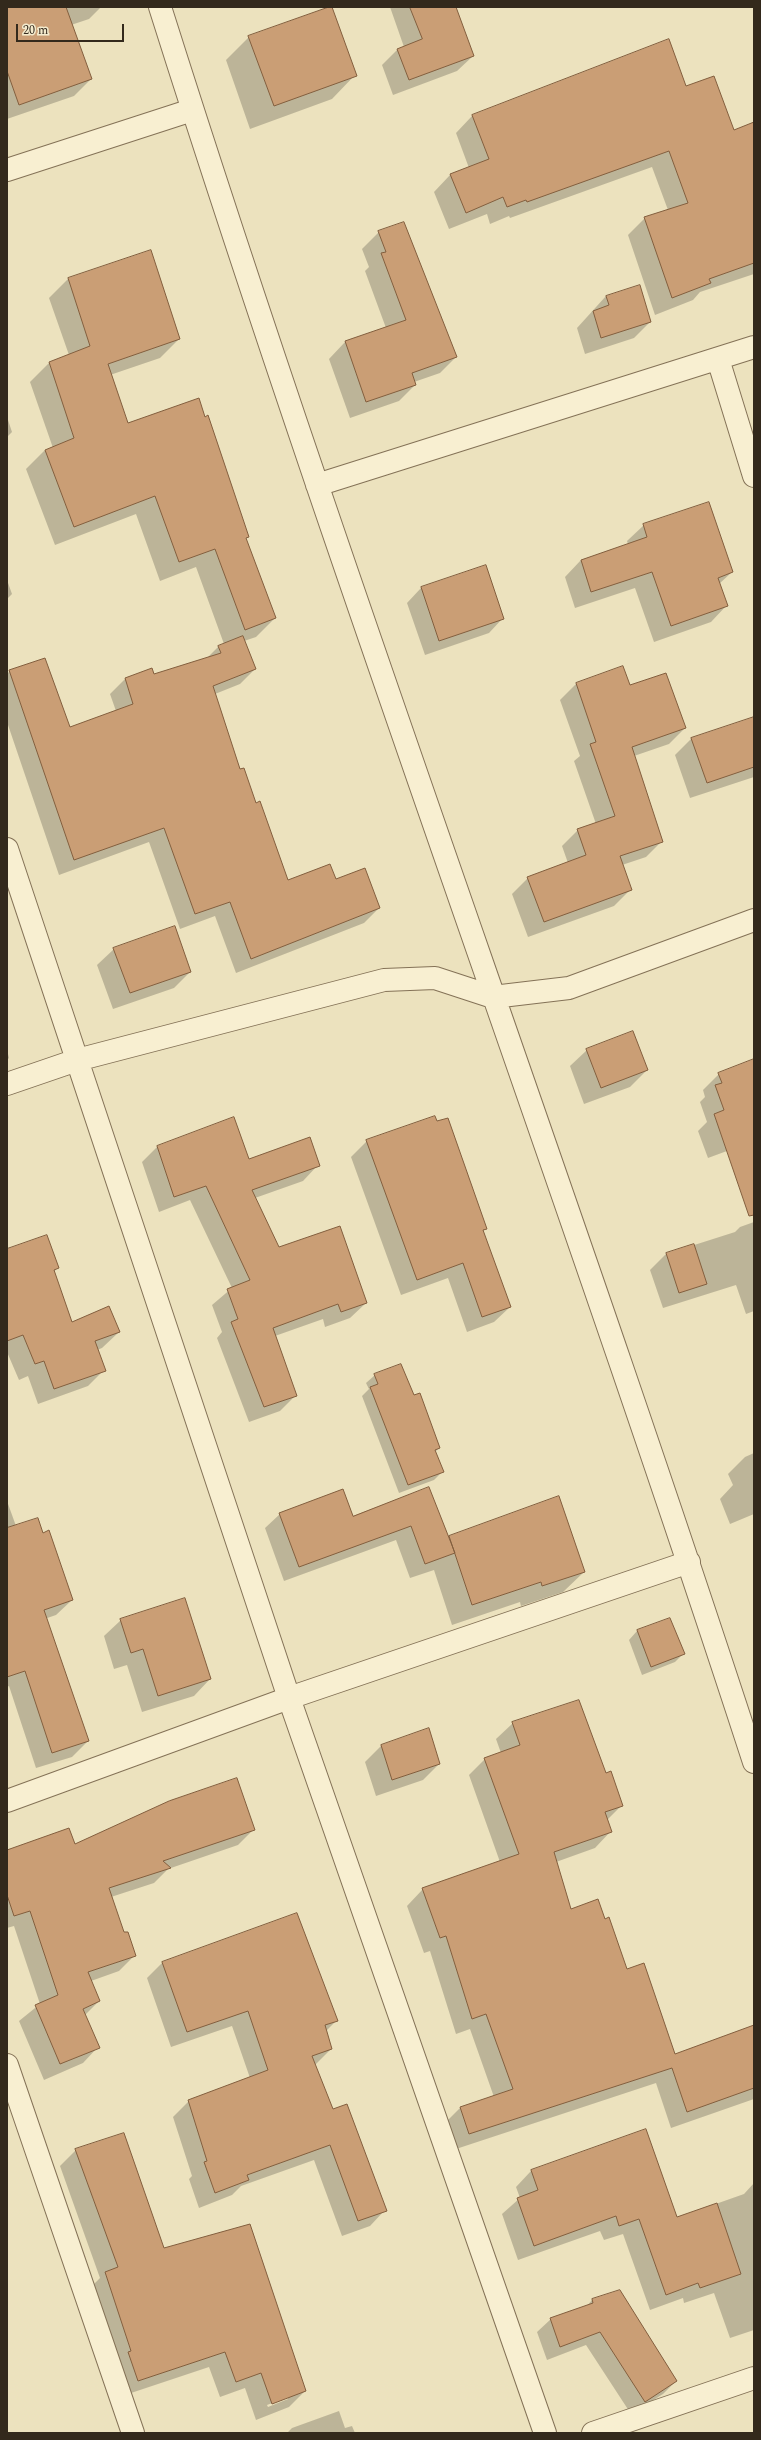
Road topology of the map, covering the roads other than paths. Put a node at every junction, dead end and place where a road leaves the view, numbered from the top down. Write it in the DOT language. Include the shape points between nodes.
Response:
graph roads {
  1 [pos="160,7"];
  2 [pos="192,110"];
  3 [pos="7,170"];
  4 [pos="754,347"];
  5 [pos="718,359"];
  6 [pos="754,476"];
  7 [pos="317,485"];
  8 [pos="7,849"];
  9 [pos="754,920"];
  10 [pos="494,997"];
  11 [pos="77,1060"];
  12 [pos="7,1084"];
  13 [pos="689,1562"];
  14 [pos="289,1698"];
  15 [pos="754,1762"];
  16 [pos="7,1801"];
  17 [pos="7,2065"];
  18 [pos="754,2378"];
  19 [pos="133,2433"];
  20 [pos="545,2433"];
  21 [pos="593,2433"];
  1 -- 2 [label="street"];
  2 -- 3 [label="street"];
  2 -- 7 [label="street"];
  4 -- 5 [label="street"];
  5 -- 6 [label="street"];
  5 -- 7 [label="street"];
  7 -- 10 [label="street"];
  8 -- 11 [label="street"];
  9 -- 10 [label="street" via="569,988"];
  10 -- 11 [label="street" via="435,978 384,980"];
  10 -- 13 [label="street"];
  11 -- 12 [label="street"];
  11 -- 14 [label="street"];
  13 -- 14 [label="street"];
  13 -- 15 [label="street"];
  14 -- 16 [label="street"];
  14 -- 20 [label="street"];
  17 -- 19 [label="street"];
  18 -- 21 [label="street"];
}
